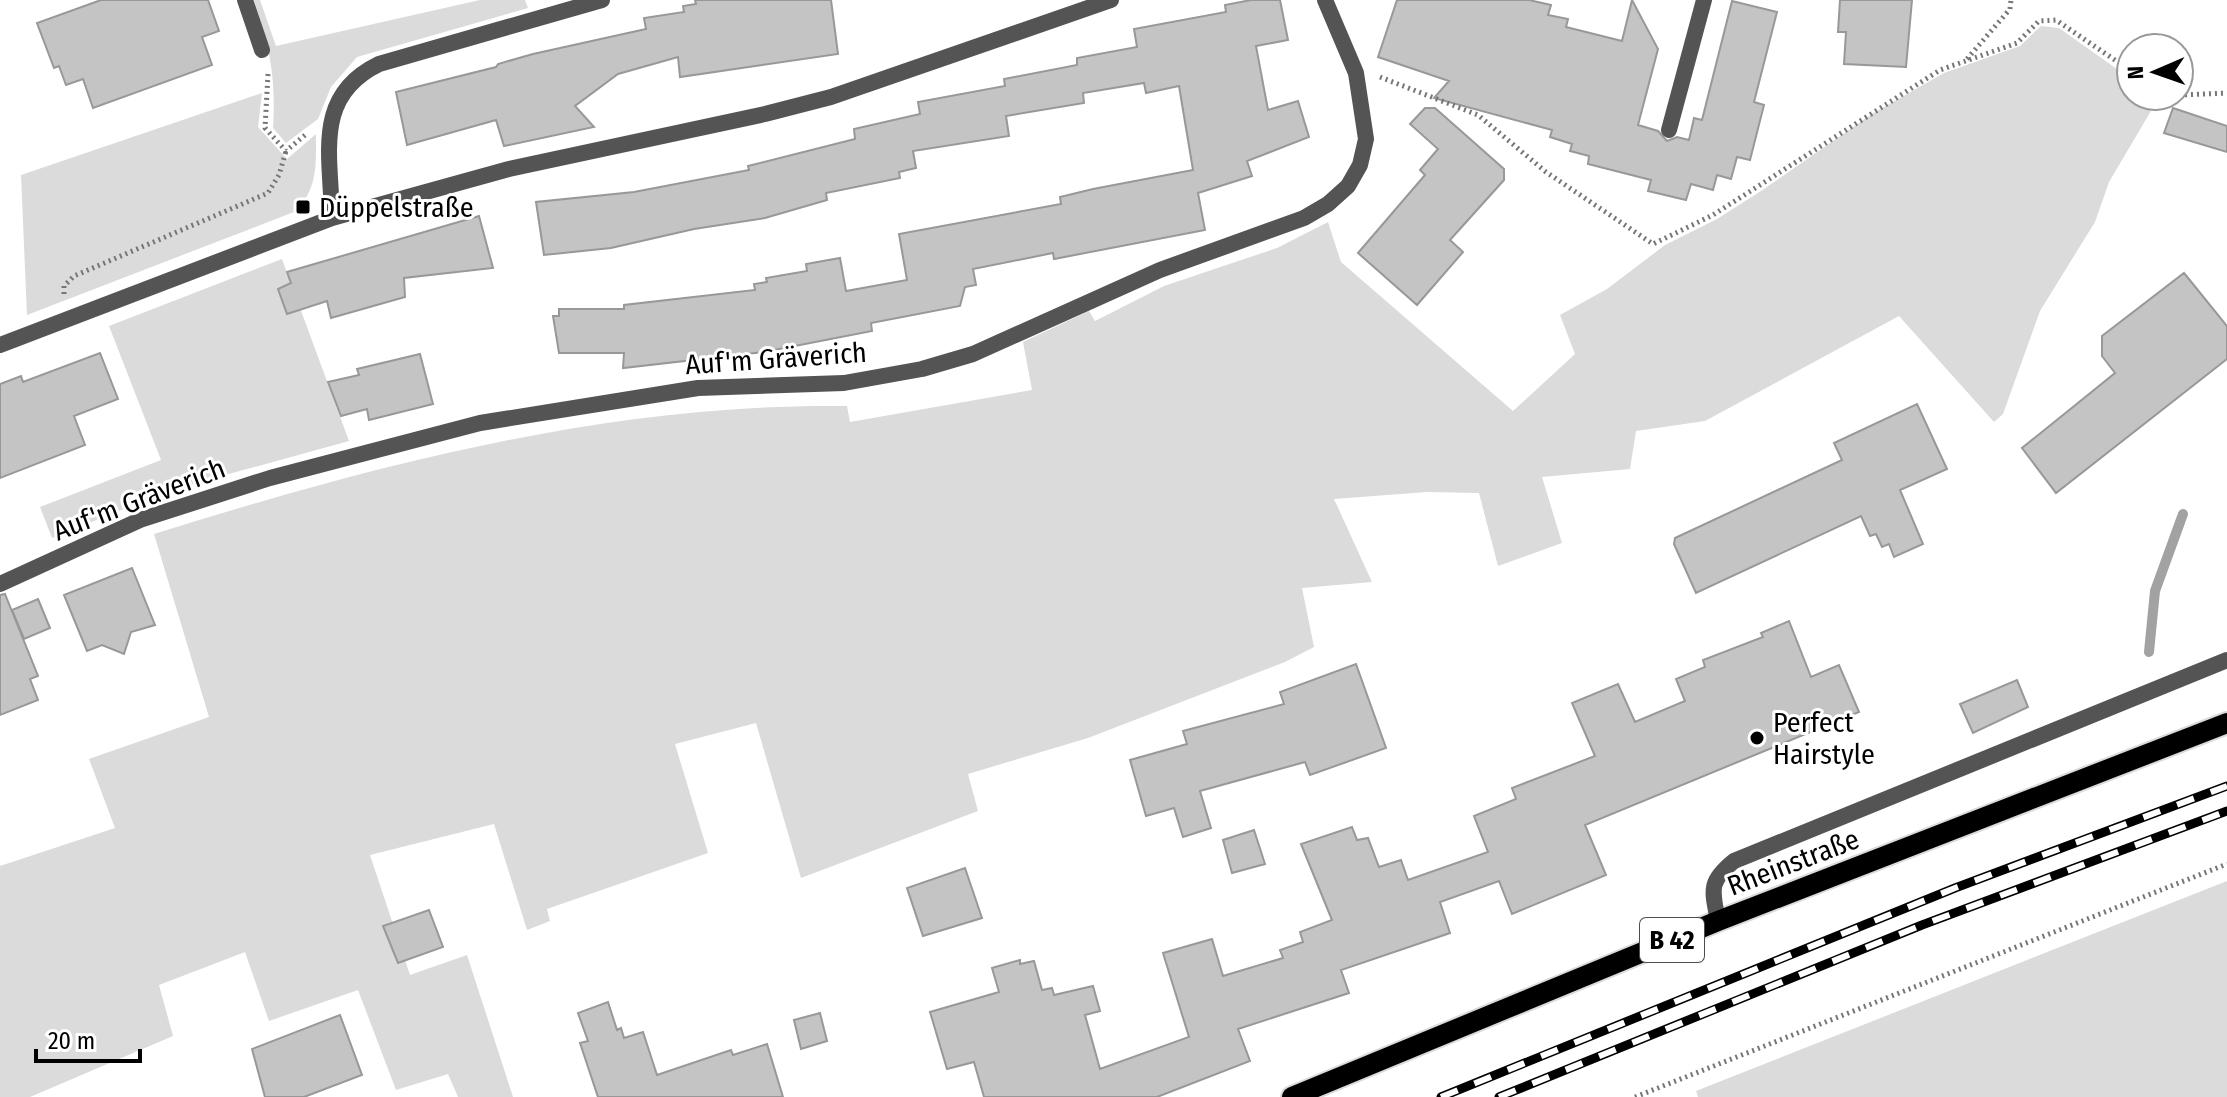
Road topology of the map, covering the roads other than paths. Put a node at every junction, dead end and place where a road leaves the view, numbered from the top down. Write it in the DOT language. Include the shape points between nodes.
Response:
graph roads {
  1 [pos="245,0"];
  2 [pos="602,0"];
  3 [pos="1111,0"];
  4 [pos="1325,0"];
  5 [pos="1704,0"];
  6 [pos="262,50"];
  7 [pos="1669,130"];
  8 [pos="332,218"];
  9 [pos="0,345"];
  10 [pos="0,584"];
  11 [pos="2227,660"];
  12 [pos="2227,723"];
  13 [pos="1718,921"];
  14 [pos="1296,1096"];
  1 -- 6 [label="street"];
  2 -- 8 [label="street" via="379,64 354,76 330,121"];
  3 -- 8 [label="street" via="831,97 509,169"];
  4 -- 10 [label="street, Auf'm Gräverich" via="1356,73 1366,139 1348,186 1304,218 1160,270 973,354 922,369 844,383 698,388 480,423 270,478 140,520"];
  5 -- 7 [label="street"];
  8 -- 9 [label="street"];
  11 -- 13 [label="street" via="1734,861 1714,884"];
  12 -- 13 [label="main road, Rheinstraße / B 42"];
  13 -- 14 [label="main road, Rheinstraße / B 42"];
}
